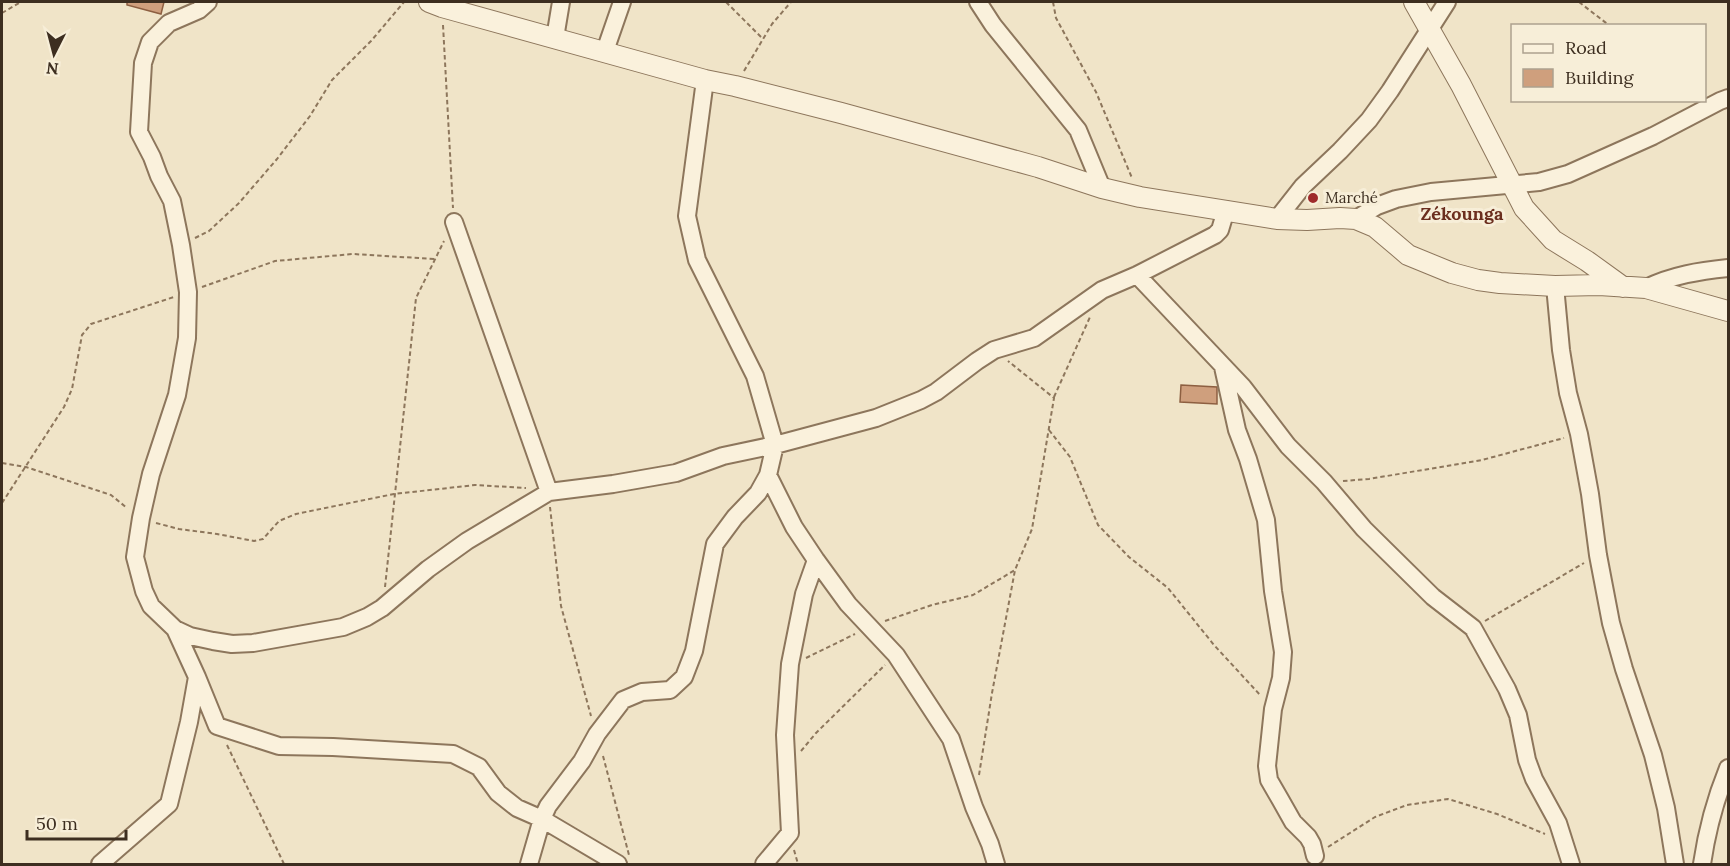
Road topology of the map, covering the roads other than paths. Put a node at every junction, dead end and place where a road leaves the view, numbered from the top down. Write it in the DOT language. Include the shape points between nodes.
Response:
graph roads {
  1 [pos="208,2"];
  2 [pos="561,2"];
  3 [pos="622,2"];
  4 [pos="978,2"];
  5 [pos="1414,2"];
  6 [pos="1447,2"];
  7 [pos="435,4"];
  8 [pos="1429,29"];
  9 [pos="555,38"];
  10 [pos="605,51"];
  11 [pos="705,80"];
  12 [pos="1728,98"];
  13 [pos="1510,184"];
  14 [pos="1102,188"];
  15 [pos="1226,210"];
  16 [pos="1277,219"];
  17 [pos="1356,219"];
  18 [pos="454,222"];
  19 [pos="1728,268"];
  20 [pos="1137,274"];
  21 [pos="1555,286"];
  22 [pos="1623,287"];
  23 [pos="1646,288"];
  24 [pos="1728,311"];
  25 [pos="1223,366"];
  26 [pos="775,445"];
  27 [pos="768,475"];
  28 [pos="546,494"];
  29 [pos="816,560"];
  30 [pos="175,629"];
  31 [pos="197,677"];
  32 [pos="1728,768"];
  33 [pos="542,819"];
  34 [pos="1315,856"];
  35 [pos="100,864"];
  36 [pos="529,864"];
  37 [pos="618,864"];
  38 [pos="764,864"];
  39 [pos="996,864"];
  40 [pos="1571,864"];
  41 [pos="1675,864"];
  42 [pos="1702,864"];
  1 -- 30 [label="street" via="169,23 150,42 143,63 139,132 172,201 188,292 187,338 177,395 151,474 135,557 151,606"];
  2 -- 9 [label="street"];
  3 -- 10 [label="street"];
  4 -- 14 [label="street" via="1078,130"];
  5 -- 8 [label="street"];
  6 -- 8 [label="street"];
  7 -- 9 [label="street"];
  8 -- 13 [label="street"];
  8 -- 16 [label="street" via="1369,120 1303,186"];
  9 -- 10 [label="street"];
  10 -- 11 [label="street"];
  11 -- 14 [label="street" via="841,113"];
  11 -- 26 [label="street" via="687,216 697,260 755,376"];
  12 -- 13 [label="street" via="1568,174"];
  13 -- 17 [label="street" via="1396,199"];
  13 -- 22 [label="street" via="1524,208 1553,240"];
  14 -- 15 [label="street"];
  15 -- 16 [label="street"];
  15 -- 20 [label="street" via="1215,235"];
  16 -- 17 [label="street"];
  17 -- 21 [label="street" via="1375,227 1408,255 1452,273 1500,283"];
  18 -- 28 [label="street"];
  19 -- 23 [label="street" via="1683,274"];
  20 -- 25 [label="street"];
  20 -- 26 [label="street" via="1102,290 1034,338 994,350 921,400 876,418"];
  21 -- 22 [label="street"];
  21 -- 41 [label="street" via="1568,393 1579,434 1611,623 1653,755"];
  22 -- 23 [label="street"];
  23 -- 24 [label="street"];
  25 -- 34 [label="street" via="1237,430 1266,520 1283,652 1273,709 1269,780 1293,822 1308,837"];
  25 -- 40 [label="street" via="1288,446 1364,529 1433,597 1473,628 1511,697 1527,760 1558,823"];
  26 -- 27 [label="street"];
  26 -- 28 [label="street" via="723,456 676,473"];
  27 -- 29 [label="street"];
  27 -- 33 [label="street" via="758,493 715,544 694,651 684,677 670,690 642,692 623,700"];
  28 -- 30 [label="street" via="428,568 382,608 343,627 232,644"];
  29 -- 38 [label="street" via="804,594 790,664 785,735 790,833"];
  29 -- 39 [label="street" via="849,604 896,655 951,739"];
  30 -- 31 [label="street"];
  31 -- 33 [label="street" via="217,726 279,746 453,754 479,767 498,793 517,808"];
  31 -- 35 [label="street" via="169,804"];
  32 -- 42 [label="street" via="1707,829"];
  33 -- 36 [label="street"];
  33 -- 37 [label="street"];
}
